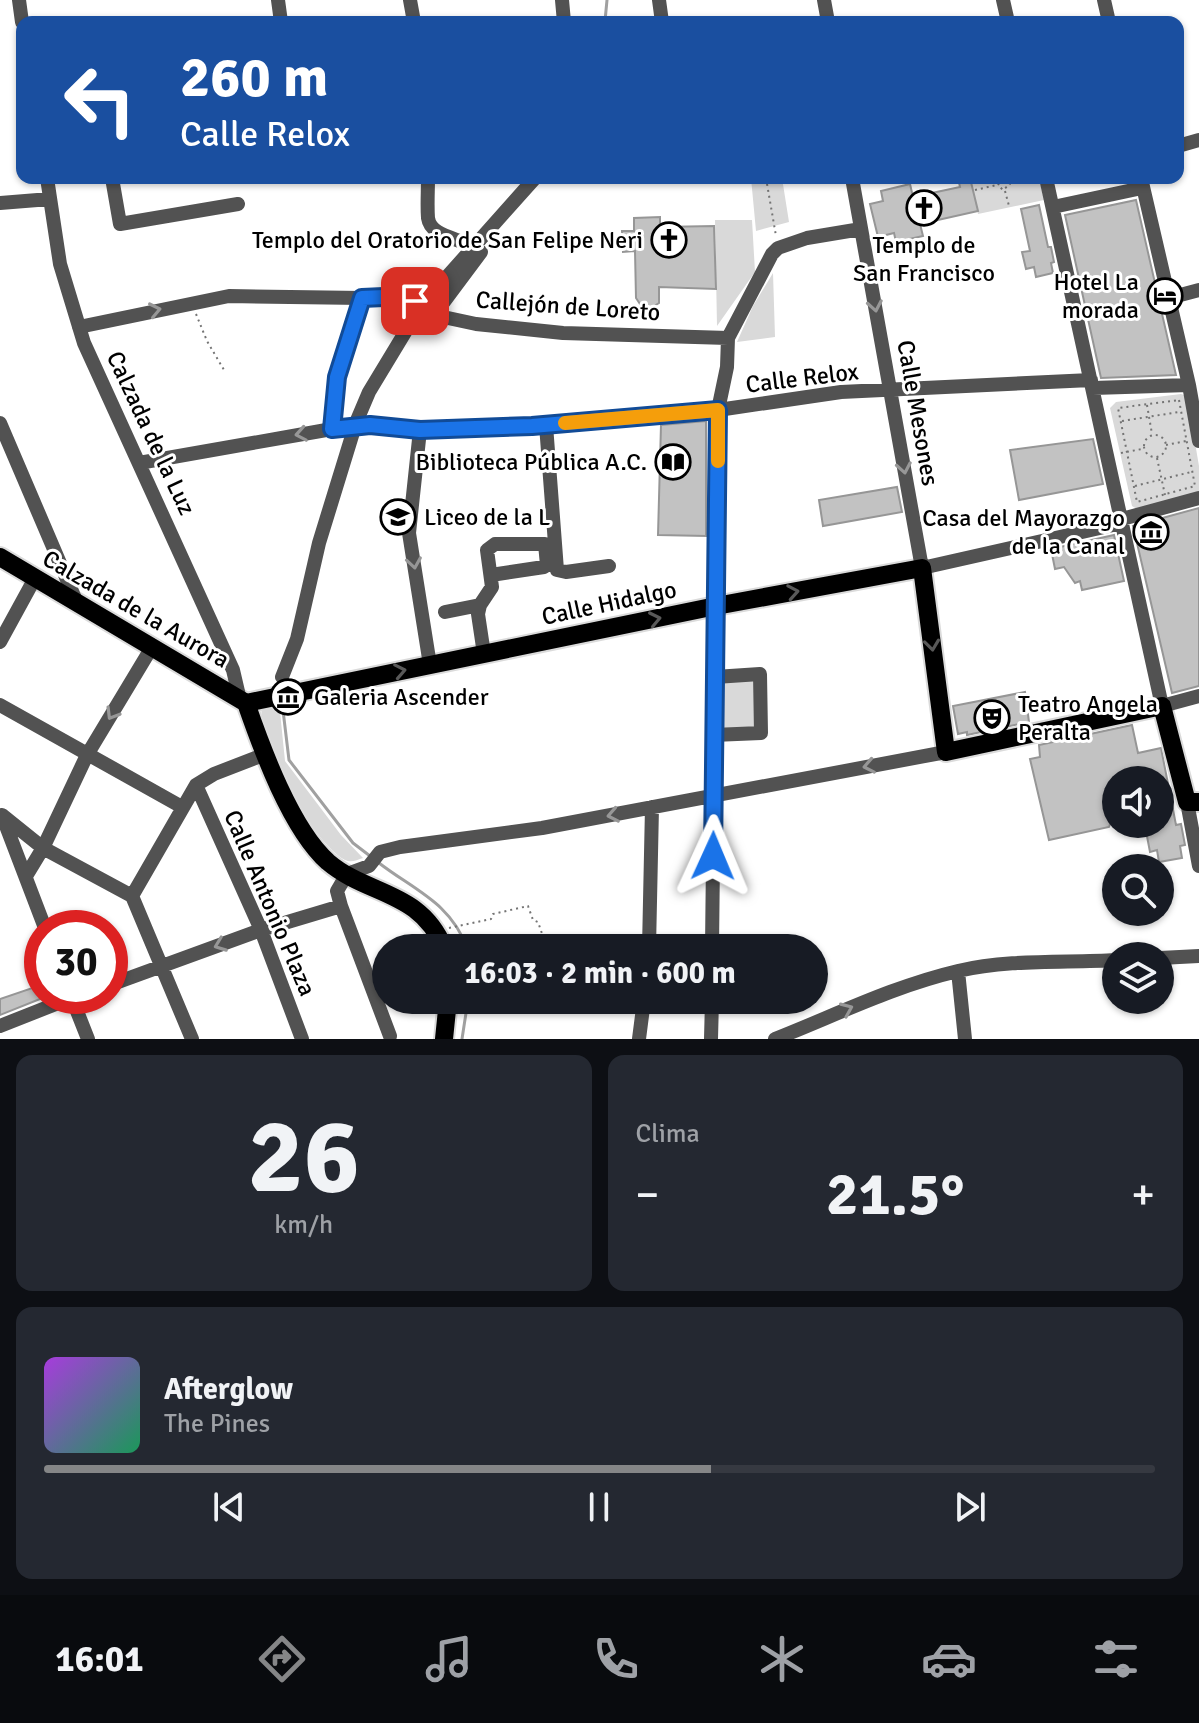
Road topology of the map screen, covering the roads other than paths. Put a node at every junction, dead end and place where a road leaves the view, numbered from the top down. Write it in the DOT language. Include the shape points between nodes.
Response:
graph roads {
  1 [pos="48,184"];
  2 [pos="113,184"];
  3 [pos="428,184"];
  4 [pos="530,184"];
  5 [pos="853,184"];
  6 [pos="1047,184"];
  7 [pos="1138,184"];
  8 [pos="1142,184"];
  9 [pos="50,199"];
  10 [pos="0,203"];
  11 [pos="238,204"];
  12 [pos="1053,207"];
  13 [pos="861,229"];
  14 [pos="474,246"];
  15 [pos="1199,290"];
  16 [pos="362,298"];
  17 [pos="1169,298"];
  18 [pos="427,311"];
  19 [pos="79,327"];
  20 [pos="728,338"];
  21 [pos="1092,384"];
  22 [pos="1189,385"];
  23 [pos="890,392"];
  24 [pos="718,410"];
  25 [pos="0,423"];
  26 [pos="546,425"];
  27 [pos="355,426"];
  28 [pos="332,429"];
  29 [pos="420,430"];
  30 [pos="1193,441"];
  31 [pos="139,463"];
  32 [pos="1199,498"];
  33 [pos="1122,521"];
  34 [pos="0,557"];
  35 [pos="609,566"];
  36 [pos="922,568"];
  37 [pos="491,575"];
  38 [pos="35,578"];
  39 [pos="77,603"];
  40 [pos="480,605"];
  41 [pos="716,606"];
  42 [pos="445,612"];
  43 [pos="0,642"];
  44 [pos="152,647"];
  45 [pos="484,654"];
  46 [pos="430,665"];
  47 [pos="282,677"];
  48 [pos="715,677"];
  49 [pos="1199,696"];
  50 [pos="243,702"];
  51 [pos="0,705"];
  52 [pos="1162,706"];
  53 [pos="713,735"];
  54 [pos="946,752"];
  55 [pos="87,755"];
  56 [pos="263,755"];
  57 [pos="196,785"];
  58 [pos="714,795"];
  59 [pos="1193,802"];
  60 [pos="182,807"];
  61 [pos="652,807"];
  62 [pos="1,812"];
  63 [pos="43,848"];
  64 [pos="1199,866"];
  65 [pos="347,874"];
  66 [pos="26,876"];
  67 [pos="132,896"];
  68 [pos="341,906"];
  69 [pos="38,910"];
  70 [pos="261,930"];
  71 [pos="436,934"];
  72 [pos="649,934"];
  73 [pos="712,934"];
  74 [pos="1199,956"];
  75 [pos="1174,957"];
  76 [pos="1102,960"];
  77 [pos="162,967"];
  78 [pos="958,971"];
  79 [pos="128,979"];
  80 [pos="30,1014"];
  81 [pos="79,1014"];
  82 [pos="447,1014"];
  83 [pos="642,1014"];
  84 [pos="712,1014"];
  85 [pos="0,1026"];
  86 [pos="813,1032"];
  87 [pos="390,1036"];
  88 [pos="88,1039"];
  89 [pos="192,1039"];
  90 [pos="302,1039"];
  91 [pos="444,1039"];
  92 [pos="639,1039"];
  93 [pos="711,1039"];
  94 [pos="775,1039"];
  95 [pos="965,1039"];
  1 -- 9 [label="street, Calzada de la Luz"];
  2 -- 11 [label="street" via="120,224"];
  3 -- 14 [label="street" via="431,228"];
  4 -- 14 [label="street"];
  5 -- 13 [label="street, Calle Mesones"];
  6 -- 12 [label="street"];
  7 -- 12 [label="street"];
  8 -- 17 [label="street"];
  9 -- 10 [label="street"];
  9 -- 19 [label="street, Calzada de la Luz" via="60,264"];
  12 -- 21 [label="street"];
  13 -- 20 [label="street" via="778,248"];
  13 -- 23 [label="street, Calle Mesones, one-way"];
  14 -- 18 [label="street"];
  15 -- 17 [label="street"];
  16 -- 18 [label="street, Callejón de Loreto" via="406,296"];
  19 -- 16 [label="street, Callejón de Loreto, one-way" via="229,296"];
  16 -- 28 [label="street" via="337,377"];
  17 -- 22 [label="street"];
  18 -- 20 [label="street, Callejón de Loreto" via="476,324 563,333"];
  18 -- 27 [label="street" via="369,392"];
  19 -- 31 [label="street, Calzada de la Luz"];
  20 -- 24 [label="street"];
  21 -- 22 [label="street, Calle Relox"];
  21 -- 23 [label="street, Calle Relox"];
  21 -- 33 [label="street"];
  22 -- 30 [label="street"];
  23 -- 24 [label="street, Calle Relox" via="841,392"];
  23 -- 36 [label="street, Calle Mesones, one-way"];
  24 -- 26 [label="street, Calle Relox"];
  24 -- 41 [label="street"];
  25 -- 39 [label="street"];
  26 -- 29 [label="street, Calle Relox"];
  26 -- 35 [label="street" via="557,570"];
  27 -- 28 [label="street, Calle Relox"];
  27 -- 29 [label="street, Calle Relox"];
  27 -- 47 [label="street"];
  28 -- 31 [label="street, Calle Relox, one-way"];
  29 -- 46 [label="street, one-way" via="409,533"];
  31 -- 50 [label="street, Calzada de la Luz"];
  32 -- 33 [label="street, Calle Hidalgo"];
  33 -- 36 [label="street, Calle Hidalgo"];
  33 -- 52 [label="street"];
  34 -- 38 [label="main road, Calzada de la Aurora"];
  41 -- 36 [label="main road, Calle Hidalgo, one-way"];
  36 -- 54 [label="main road, Calle Mesones, one-way"];
  37 -- 40 [label="street" via="492,587"];
  38 -- 39 [label="main road, Calzada de la Aurora"];
  38 -- 43 [label="street"];
  39 -- 44 [label="main road, Calzada de la Aurora"];
  40 -- 42 [label="street"];
  40 -- 45 [label="street"];
  45 -- 41 [label="main road, Calle Hidalgo, one-way"];
  41 -- 48 [label="street"];
  44 -- 50 [label="main road, Calzada de la Aurora"];
  44 -- 55 [label="street, one-way"];
  45 -- 46 [label="main road, Calle Hidalgo"];
  50 -- 46 [label="main road, Calle Hidalgo, one-way"];
  48 -- 53 [label="street"];
  48 -- 53 [label="street" via="760,674 761,733"];
  49 -- 52 [label="street"];
  50 -- 56 [label="main road, Calzada de la Luz"];
  51 -- 55 [label="street"];
  52 -- 54 [label="main road"];
  52 -- 59 [label="main road"];
  53 -- 58 [label="street"];
  54 -- 58 [label="street, one-way"];
  55 -- 60 [label="street"];
  55 -- 63 [label="street"];
  56 -- 57 [label="street"];
  56 -- 65 [label="main road, Calzada de la Luz" via="309,839"];
  57 -- 60 [label="street"];
  57 -- 70 [label="street, Calle Antonio Plaza"];
  58 -- 61 [label="street"];
  58 -- 73 [label="street"];
  59 -- 64 [label="street"];
  60 -- 67 [label="street"];
  61 -- 65 [label="street, one-way" via="380,852 369,866"];
  61 -- 72 [label="street"];
  62 -- 63 [label="street"];
  62 -- 66 [label="street"];
  63 -- 66 [label="street"];
  63 -- 67 [label="street"];
  65 -- 68 [label="street" via="337,891"];
  65 -- 71 [label="main road, Calzada de la Luz" via="402,899 427,919"];
  66 -- 69 [label="street"];
  67 -- 77 [label="street"];
  68 -- 70 [label="street"];
  68 -- 87 [label="street"];
  70 -- 77 [label="street, one-way"];
  70 -- 90 [label="street, Calle Antonio Plaza"];
  74 -- 75 [label="street"];
  76 -- 78 [label="street" via="996,964"];
  77 -- 79 [label="street"];
  77 -- 89 [label="street"];
  86 -- 78 [label="street, one-way" via="895,989"];
  78 -- 95 [label="street"];
  80 -- 85 [label="street"];
  81 -- 88 [label="street"];
  82 -- 91 [label="main road"];
  83 -- 92 [label="street"];
  84 -- 93 [label="street"];
  86 -- 94 [label="street"];
}
